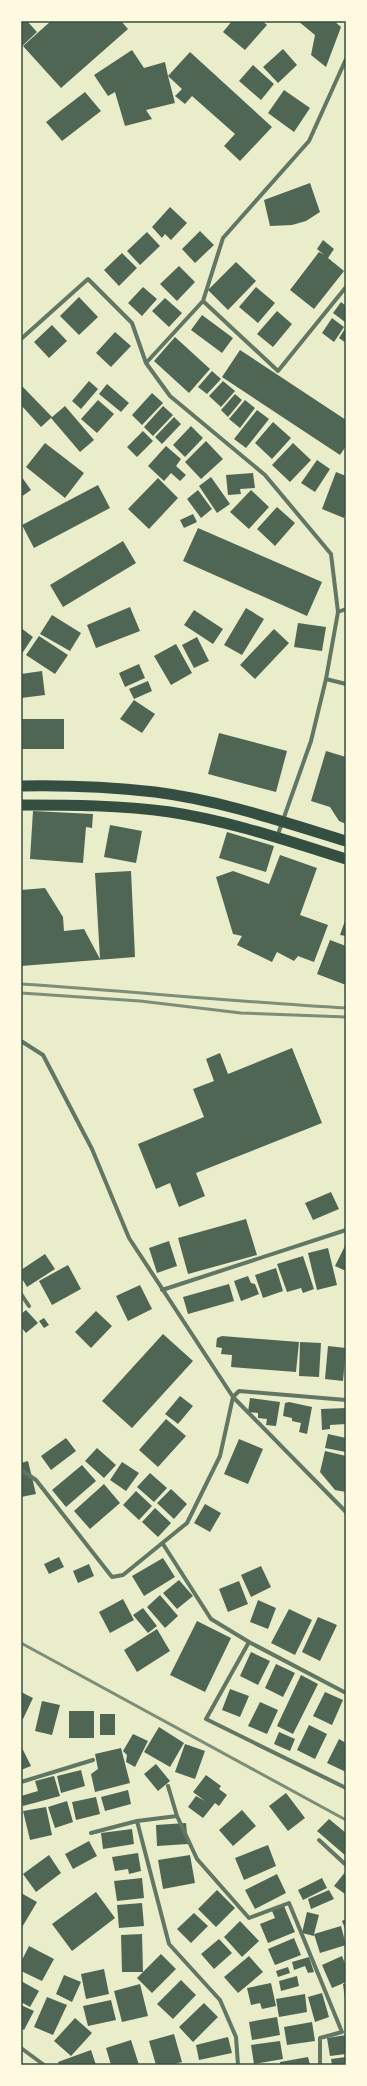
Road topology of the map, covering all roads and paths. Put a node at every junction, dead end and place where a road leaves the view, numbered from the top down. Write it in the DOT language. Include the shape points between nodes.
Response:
graph roads {
  1 [pos="346,59"];
  2 [pos="346,287"];
  3 [pos="203,301"];
  4 [pos="21,339"];
  5 [pos="146,363"];
  6 [pos="346,609"];
  7 [pos="338,612"];
  8 [pos="326,679"];
  9 [pos="346,684"];
  10 [pos="21,786"];
  11 [pos="21,805"];
  12 [pos="283,821"];
  13 [pos="277,838"];
  14 [pos="346,841"];
  15 [pos="346,859"];
  16 [pos="21,1041"];
  17 [pos="346,1230"];
  18 [pos="162,1290"];
  19 [pos="21,1294"];
  20 [pos="29,1306"];
  21 [pos="233,1397"];
  22 [pos="346,1400"];
  23 [pos="21,1470"];
  24 [pos="346,1512"];
  25 [pos="163,1544"];
  26 [pos="249,1642"];
  27 [pos="346,1693"];
  28 [pos="93,1760"];
  29 [pos="21,1782"];
  30 [pos="168,1786"];
  31 [pos="346,1788"];
  32 [pos="177,1816"];
  33 [pos="137,1821"];
  34 [pos="91,1833"];
  35 [pos="319,1840"];
  36 [pos="346,1865"];
  37 [pos="21,2048"];
  38 [pos="44,2065"];
  39 [pos="238,2065"];
  40 [pos="320,2065"];
  1 -- 3 [label="street" via="310,141 223,238"];
  2 -- 3 [label="street" via="278,371"];
  3 -- 5 [label="street"];
  4 -- 5 [label="street" via="88,279 132,322"];
  5 -- 7 [label="street" via="170,396 264,475 331,554"];
  6 -- 7 [label="street"];
  7 -- 8 [label="street"];
  8 -- 9 [label="street"];
  8 -- 12 [label="street" via="310,741"];
  10 -- 12 [label="highway" via="55,785 156,792 210,802"];
  11 -- 13 [label="highway" via="123,807 171,812"];
  12 -- 13 [label="street"];
  12 -- 14 [label="highway"];
  13 -- 15 [label="highway"];
  16 -- 18 [label="street" via="43,1055 92,1150 129,1238"];
  17 -- 18 [label="street"];
  18 -- 21 [label="street"];
  19 -- 20 [label="street"];
  21 -- 22 [label="street" via="239,1391"];
  21 -- 24 [label="street"];
  21 -- 25 [label="street" via="220,1456 187,1523"];
  23 -- 25 [label="street" via="36,1480 112,1577 123,1575"];
  25 -- 26 [label="street" via="211,1619"];
  26 -- 27 [label="street"];
  26 -- 31 [label="street" via="206,1719"];
  28 -- 29 [label="street"];
  30 -- 32 [label="street"];
  32 -- 33 [label="street"];
  32 -- 40 [label="street" via="197,1859 249,1918 289,1903 342,2032 320,2038"];
  33 -- 34 [label="street"];
  33 -- 39 [label="street" via="169,1944 220,2000 236,2036"];
  35 -- 36 [label="street"];
  37 -- 38 [label="street"];
}
